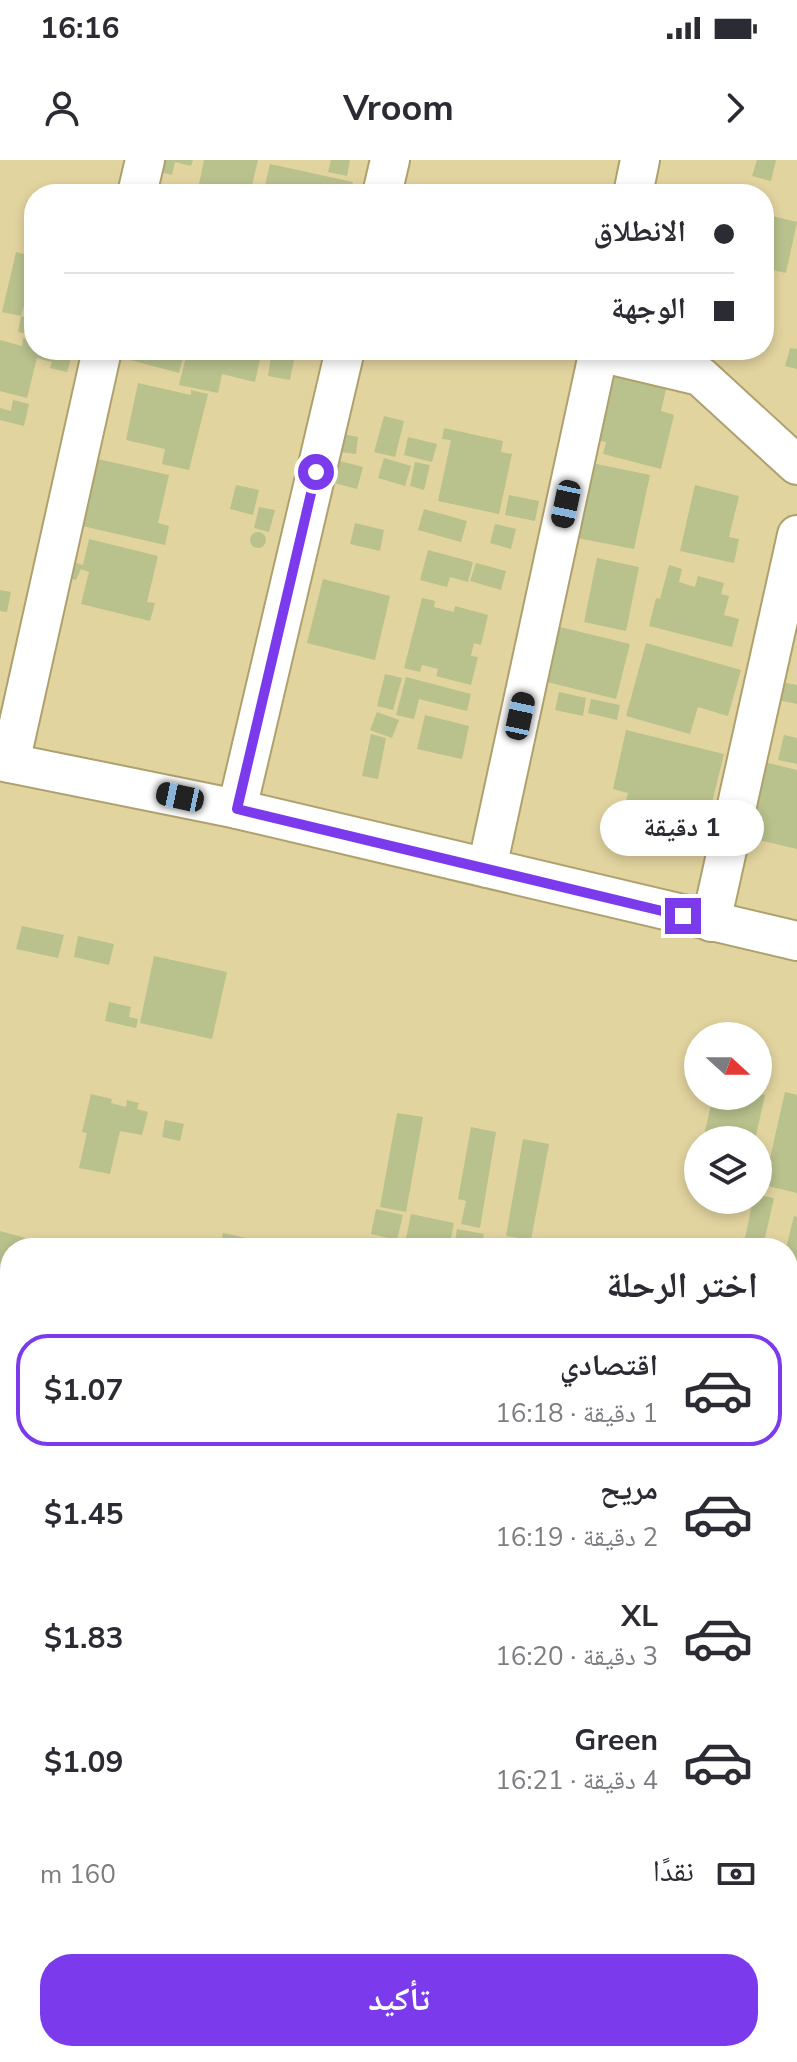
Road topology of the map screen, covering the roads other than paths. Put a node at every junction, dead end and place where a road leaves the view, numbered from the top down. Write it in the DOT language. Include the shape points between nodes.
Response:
graph roads {
  1 [pos="145,160"];
  2 [pos="390,160"];
  3 [pos="640,160"];
  4 [pos="139,184"];
  5 [pos="384,184"];
  6 [pos="635,184"];
  7 [pos="100,360"];
  8 [pos="343,360"];
  9 [pos="597,360"];
  10 [pos="635,360"];
  11 [pos="797,465"];
  12 [pos="797,535"];
  13 [pos="5,762"];
  14 [pos="237,809"];
  15 [pos="487,868"];
  16 [pos="711,922"];
  17 [pos="797,941"];
  1 -- 4 [label="street"];
  2 -- 5 [label="street"];
  3 -- 6 [label="street"];
  7 -- 13 [label="street"];
  8 -- 14 [label="street"];
  9 -- 15 [label="street"];
  10 -- 11 [label="street" via="700,376"];
  12 -- 16 [label="street"];
  13 -- 14 [label="street"];
  14 -- 15 [label="street"];
  15 -- 16 [label="street"];
  16 -- 17 [label="street"];
}
